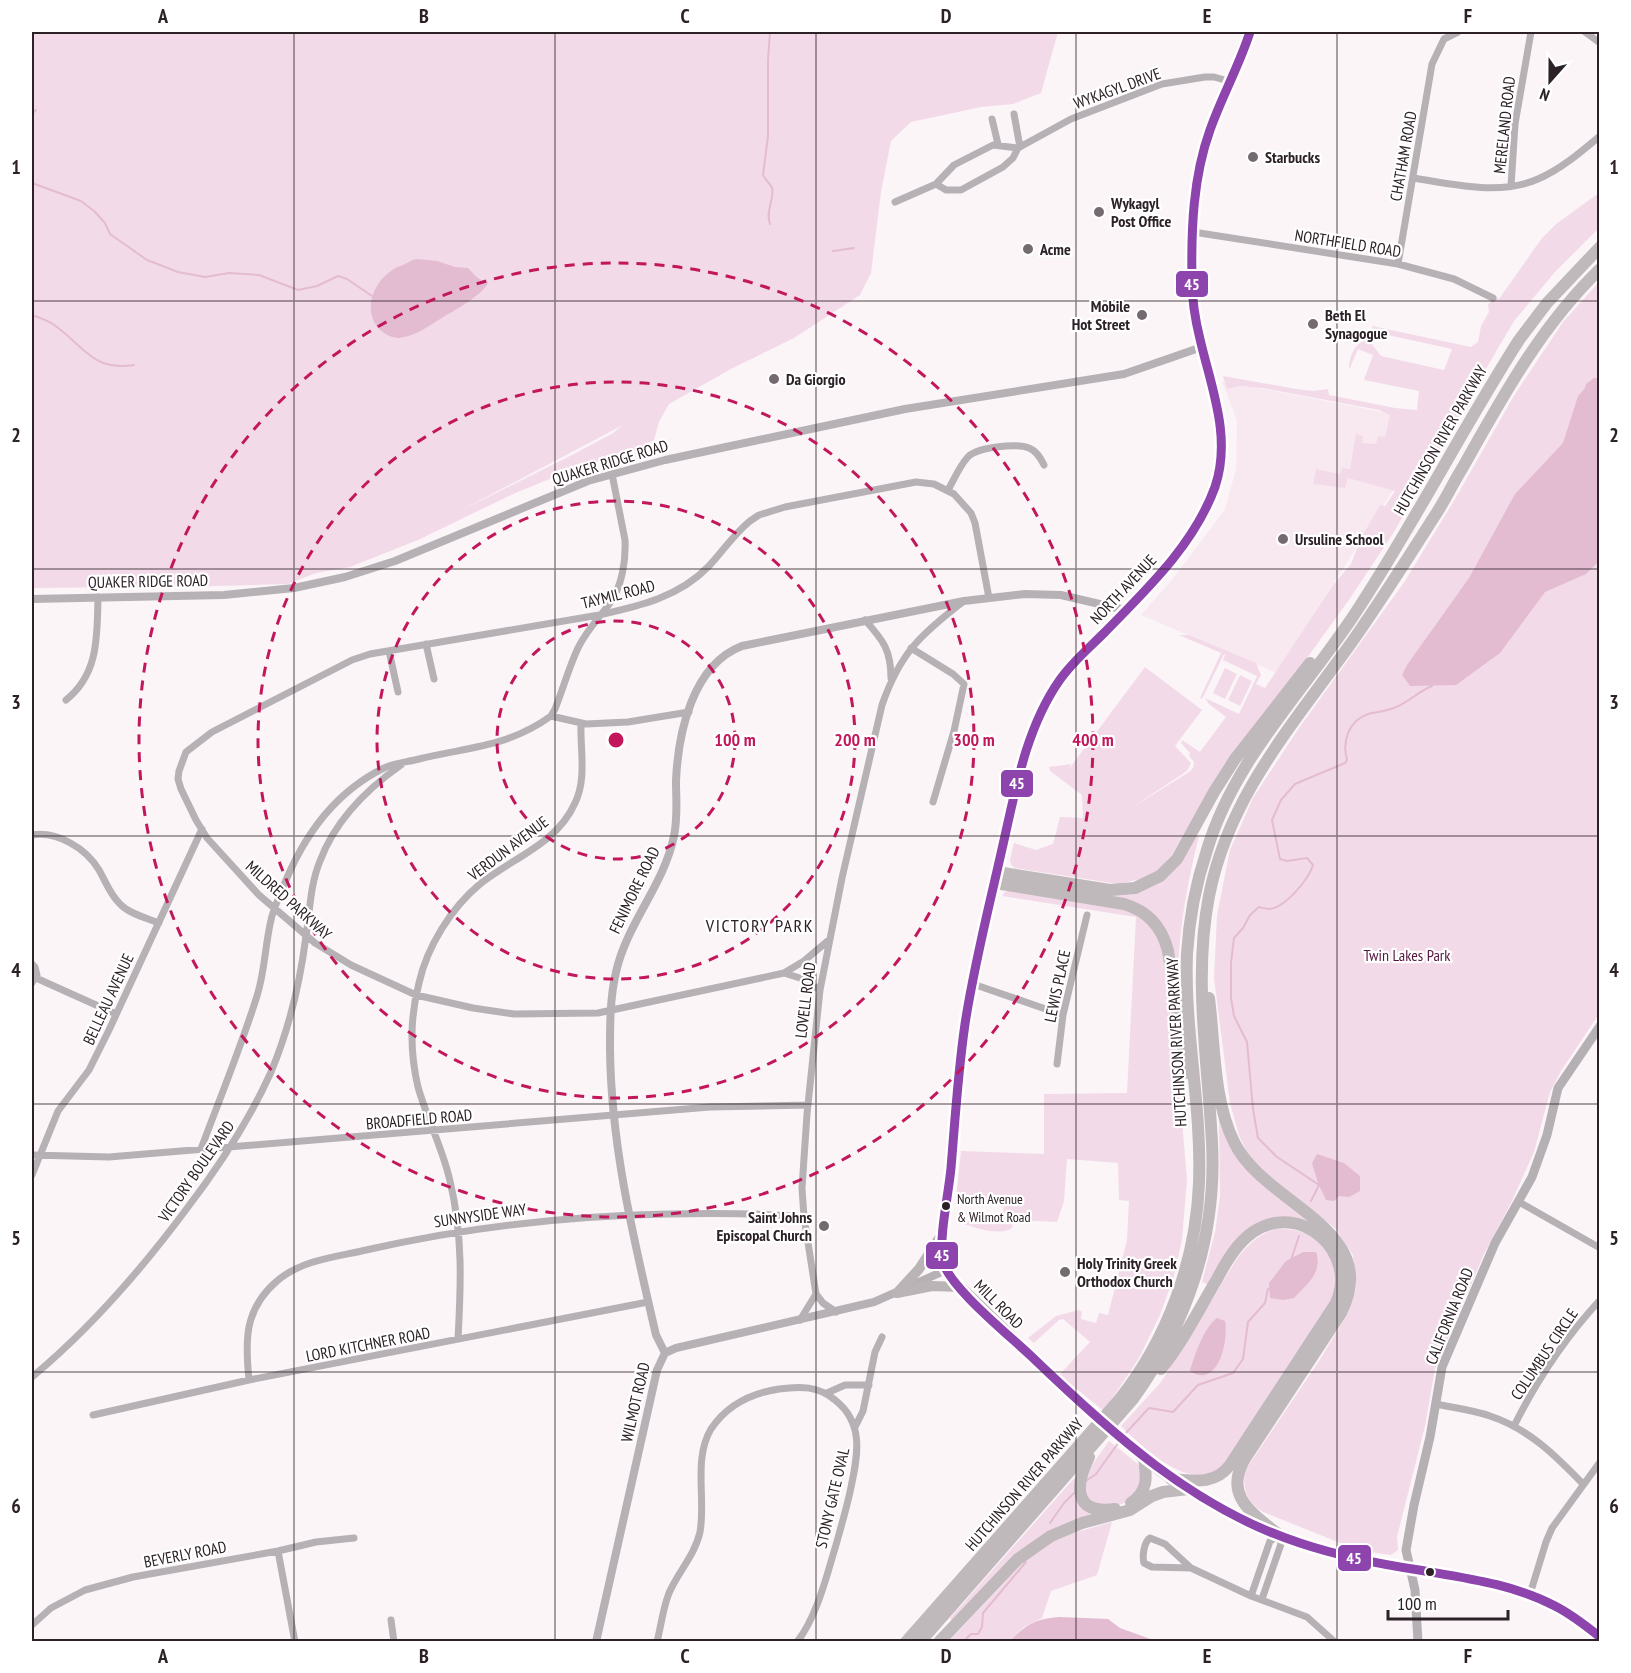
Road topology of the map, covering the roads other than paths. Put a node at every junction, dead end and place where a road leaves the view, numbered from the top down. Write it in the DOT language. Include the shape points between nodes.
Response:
graph roads {
  1 [pos="1250,32"];
  2 [pos="1458,32"];
  3 [pos="1531,32"];
  4 [pos="1585,32"];
  5 [pos="1599,43"];
  6 [pos="1232,81"];
  7 [pos="1014,114"];
  8 [pos="992,119"];
  9 [pos="1599,136"];
  10 [pos="998,144"];
  11 [pos="1019,147"];
  12 [pos="1413,178"];
  13 [pos="936,184"];
  14 [pos="1511,186"];
  15 [pos="895,202"];
  16 [pos="1193,232"];
  17 [pos="1599,247"];
  18 [pos="1398,264"];
  19 [pos="1599,269"];
  20 [pos="1493,298"];
  21 [pos="1202,347"];
  22 [pos="1044,465"];
  23 [pos="612,474"];
  24 [pos="948,490"];
  25 [pos="98,597"];
  26 [pos="989,598"];
  27 [pos="32,599"];
  28 [pos="964,601"];
  29 [pos="1125,610"];
  30 [pos="599,615"];
  31 [pos="1354,616"];
  32 [pos="865,620"];
  33 [pos="426,644"];
  34 [pos="911,648"];
  35 [pos="389,651"];
  36 [pos="434,679"];
  37 [pos="891,680"];
  38 [pos="398,692"];
  39 [pos="66,700"];
  40 [pos="689,712"];
  41 [pos="551,716"];
  42 [pos="581,723"];
  43 [pos="404,762"];
  44 [pos="179,771"];
  45 [pos="933,802"];
  46 [pos="202,829"];
  47 [pos="32,835"];
  48 [pos="996,878"];
  49 [pos="275,908"];
  50 [pos="1087,915"];
  51 [pos="159,923"];
  52 [pos="306,936"];
  53 [pos="830,939"];
  54 [pos="1201,942"];
  55 [pos="32,964"];
  56 [pos="784,974"];
  57 [pos="34,980"];
  58 [pos="973,984"];
  59 [pos="820,990"];
  60 [pos="416,995"];
  61 [pos="610,1010"];
  62 [pos="116,1014"];
  63 [pos="1063,1016"];
  64 [pos="1599,1026"];
  65 [pos="1057,1064"];
  66 [pos="808,1105"];
  67 [pos="613,1115"];
  68 [pos="1197,1115"];
  69 [pos="435,1131"];
  70 [pos="231,1147"];
  71 [pos="201,1149"];
  72 [pos="35,1156"];
  73 [pos="32,1175"];
  74 [pos="1519,1202"];
  75 [pos="629,1214"];
  76 [pos="804,1217"];
  77 [pos="460,1231"];
  78 [pos="944,1232"];
  79 [pos="1599,1248"];
  80 [pos="946,1270"];
  81 [pos="961,1287"];
  82 [pos="897,1293"];
  83 [pos="816,1294"];
  84 [pos="1599,1299"];
  85 [pos="648,1302"];
  86 [pos="836,1312"];
  87 [pos="800,1320"];
  88 [pos="882,1337"];
  89 [pos="458,1339"];
  90 [pos="665,1353"];
  91 [pos="32,1377"];
  92 [pos="249,1380"];
  93 [pos="869,1385"];
  94 [pos="827,1394"];
  95 [pos="1130,1403"];
  96 [pos="1436,1404"];
  97 [pos="93,1415"];
  98 [pos="855,1426"];
  99 [pos="1514,1426"];
  100 [pos="1099,1439"];
  101 [pos="1141,1457"];
  102 [pos="1599,1462"];
  103 [pos="1171,1479"];
  104 [pos="1583,1484"];
  105 [pos="1188,1489"];
  106 [pos="1279,1535"];
  107 [pos="354,1538"];
  108 [pos="278,1551"];
  109 [pos="1261,1567"];
  110 [pos="1191,1568"];
  111 [pos="1410,1569"];
  112 [pos="1272,1571"];
  113 [pos="1530,1594"];
  114 [pos="1251,1596"];
  115 [pos="1262,1599"];
  116 [pos="391,1620"];
  117 [pos="32,1625"];
  118 [pos="1598,1634"];
  119 [pos="295,1641"];
  120 [pos="394,1641"];
  121 [pos="596,1641"];
  122 [pos="657,1641"];
  123 [pos="798,1641"];
  124 [pos="906,1641"];
  125 [pos="920,1641"];
  126 [pos="939,1641"];
  127 [pos="1335,1641"];
  128 [pos="1418,1641"];
  1 -- 6 [label="main road, NORTH AVENUE"];
  2 -- 12 [label="street, CHATHAM ROAD" via="1444,39 1432,64"];
  3 -- 14 [label="street, MERELAND ROAD" via="1515,124"];
  4 -- 5 [label="street"];
  6 -- 11 [label="street, WYKAGYL DRIVE" via="1205,77 1162,84 1071,119"];
  6 -- 16 [label="main road, NORTH AVENUE" via="1205,146"];
  7 -- 11 [label="street"];
  8 -- 10 [label="street"];
  9 -- 14 [label="street" via="1555,170 1537,180"];
  10 -- 11 [label="street"];
  10 -- 13 [label="street" via="954,165"];
  11 -- 13 [label="street, WYKAGYL DRIVE" via="1003,167 961,190 946,190"];
  12 -- 14 [label="street" via="1489,188"];
  12 -- 18 [label="street, CHATHAM ROAD"];
  13 -- 15 [label="street"];
  16 -- 18 [label="street, NORTHFIELD ROAD"];
  16 -- 21 [label="main road, NORTH AVENUE" via="1193,301"];
  17 -- 31 [label="highway, HUTCHINSON RIVER PARKWAY" via="1519,340"];
  18 -- 20 [label="street, NORTHFIELD ROAD" via="1454,279"];
  19 -- 54 [label="highway, HUTCHINSON RIVER PARKWAY" via="1532,349 1437,512 1356,637 1252,782 1222,847"];
  21 -- 23 [label="street, QUAKER RIDGE ROAD" via="1124,374 905,409"];
  21 -- 29 [label="main road, NORTH AVENUE" via="1221,426 1222,455 1215,484 1202,514 1180,547"];
  22 -- 24 [label="street" via="1030,448 983,450 968,456"];
  23 -- 25 [label="street, QUAKER RIDGE ROAD" via="395,561 345,577 224,595"];
  23 -- 30 [label="street" via="626,552 616,591"];
  24 -- 26 [label="street, TAYMIL ROAD" via="973,517"];
  24 -- 30 [label="street, TAYMIL ROAD" via="916,482 759,515 678,590 650,603"];
  25 -- 27 [label="street, QUAKER RIDGE ROAD"];
  25 -- 39 [label="street" via="91,668"];
  26 -- 28 [label="street"];
  26 -- 29 [label="street" via="1046,593"];
  28 -- 32 [label="street, FENIMORE ROAD"];
  28 -- 34 [label="street, LOVELL ROAD" via="930,627"];
  29 -- 48 [label="main road, NORTH AVENUE" via="1060,680 1039,716 1023,762"];
  30 -- 33 [label="street, TAYMIL ROAD"];
  30 -- 41 [label="street" via="578,649"];
  31 -- 48 [label="highway" via="1295,681 1244,747 1177,859 1160,876 1135,888 1110,890"];
  31 -- 68 [label="highway, HUTCHINSON RIVER PARKWAY" via="1248,763 1206,852 1187,951"];
  32 -- 37 [label="street, LOVELL ROAD" via="889,654"];
  32 -- 40 [label="street, FENIMORE ROAD" via="730,650 708,672"];
  33 -- 35 [label="street, TAYMIL ROAD"];
  33 -- 36 [label="street"];
  34 -- 37 [label="street, LOVELL ROAD"];
  34 -- 45 [label="street" via="964,684"];
  35 -- 38 [label="street"];
  35 -- 44 [label="street, TAYMIL ROAD" via="352,660 323,673 212,732 186,752"];
  37 -- 53 [label="street, LOVELL ROAD" via="882,705"];
  40 -- 42 [label="street" via="628,722"];
  40 -- 61 [label="street, FENIMORE ROAD" via="679,753 677,818 671,848 659,880 627,938 615,974"];
  41 -- 42 [label="street"];
  41 -- 43 [label="street, VICTORY BOULEVARD" via="505,741"];
  42 -- 60 [label="street, VERDUN AVENUE" via="580,789 567,819 463,901 434,944"];
  43 -- 49 [label="street, VICTORY BOULEVARD" via="386,767 356,785 326,811 294,860"];
  43 -- 52 [label="street, VICTORY BOULEVARD" via="363,795 330,840 314,881"];
  44 -- 46 [label="street, MILDRED PARKWAY" via="178,779"];
  46 -- 49 [label="street, MILDRED PARKWAY" via="235,870"];
  46 -- 51 [label="street, BELLEAU AVENUE"];
  47 -- 51 [label="street" via="55,837 72,844 98,868 123,908"];
  48 -- 58 [label="main road, NORTH AVENUE"];
  48 -- 68 [label="highway" via="1124,904 1138,909 1155,923 1168,951 1183,1054"];
  49 -- 52 [label="street, MILDRED PARKWAY"];
  49 -- 71 [label="street, VICTORY BOULEVARD" via="258,993"];
  50 -- 63 [label="street, LEWIS PLACE"];
  51 -- 62 [label="street, BELLEAU AVENUE"];
  52 -- 60 [label="street, MILDRED PARKWAY" via="351,965"];
  52 -- 70 [label="street, VICTORY BOULEVARD" via="284,1038 255,1105"];
  53 -- 56 [label="street, MILDRED PARKWAY"];
  53 -- 59 [label="street, LOVELL ROAD"];
  54 -- 95 [label="highway, HUTCHINSON RIVER PARKWAY" via="1212,1151 1207,1231 1182,1314 1160,1359"];
  54 -- 106 [label="highway" via="1220,1093 1233,1140 1255,1173 1334,1237 1350,1270 1349,1293 1341,1313 1239,1471 1237,1483 1243,1503"];
  55 -- 57 [label="street" via="37,971"];
  56 -- 59 [label="street" via="803,979"];
  56 -- 61 [label="street, MILDRED PARKWAY"];
  57 -- 62 [label="street"];
  58 -- 63 [label="street"];
  58 -- 78 [label="main road, NORTH AVENUE" via="962,1048"];
  59 -- 66 [label="street, LOVELL ROAD"];
  60 -- 61 [label="street, MILDRED PARKWAY" via="514,1014 598,1014"];
  60 -- 69 [label="street, VERDUN AVENUE" via="412,1033 418,1087"];
  61 -- 67 [label="street, FENIMORE ROAD"];
  62 -- 72 [label="street, BELLEAU AVENUE" via="89,1070 58,1111"];
  63 -- 65 [label="street, LEWIS PLACE"];
  64 -- 74 [label="main road, CALIFORNIA ROAD" via="1558,1088 1539,1161"];
  66 -- 67 [label="street, BROADFIELD ROAD" via="710,1107"];
  66 -- 76 [label="street, LOVELL ROAD" via="802,1188"];
  67 -- 69 [label="street, BROADFIELD ROAD"];
  67 -- 75 [label="street, FENIMORE ROAD"];
  68 -- 124 [label="highway, HUTCHINSON RIVER PARKWAY" via="1199,1184 1192,1241 1177,1298 1152,1351 1107,1414"];
  69 -- 70 [label="street, BROADFIELD ROAD"];
  69 -- 77 [label="street, VERDUN AVENUE"];
  70 -- 71 [label="street, BROADFIELD ROAD"];
  70 -- 91 [label="street, VICTORY BOULEVARD" via="134,1276"];
  71 -- 72 [label="street, BROADFIELD ROAD" via="109,1157"];
  72 -- 73 [label="street, BELLEAU AVENUE"];
  74 -- 79 [label="street"];
  74 -- 96 [label="main road, CALIFORNIA ROAD" via="1496,1243 1442,1368"];
  75 -- 76 [label="street, SUNNYSIDE WAY"];
  75 -- 77 [label="street, SUNNYSIDE WAY"];
  75 -- 85 [label="street, FENIMORE ROAD"];
  76 -- 83 [label="street, LOVELL ROAD"];
  77 -- 89 [label="street, VERDUN AVENUE"];
  77 -- 92 [label="street, SUNNYSIDE WAY" via="409,1240 288,1272 265,1293 251,1317 246,1343"];
  78 -- 80 [label="main road, NORTH AVENUE" via="942,1253"];
  78 -- 82 [label="main road"];
  80 -- 81 [label="main road, MILL ROAD"];
  80 -- 82 [label="street, WILMOT ROAD"];
  81 -- 82 [label="main road" via="932,1286"];
  81 -- 101 [label="main road, MILL ROAD, bridge"];
  82 -- 86 [label="street, WILMOT ROAD"];
  83 -- 86 [label="street"];
  83 -- 87 [label="street"];
  84 -- 99 [label="street, COLUMBUS CIRCLE" via="1547,1367"];
  85 -- 89 [label="street, LORD KITCHNER ROAD"];
  85 -- 90 [label="street, FENIMORE ROAD"];
  86 -- 87 [label="street, WILMOT ROAD"];
  87 -- 90 [label="street, WILMOT ROAD"];
  88 -- 93 [label="street"];
  89 -- 92 [label="street, LORD KITCHNER ROAD"];
  90 -- 121 [label="street, WILMOT ROAD" via="657,1370"];
  92 -- 97 [label="street, LORD KITCHNER ROAD"];
  93 -- 94 [label="street" via="845,1385"];
  93 -- 98 [label="street"];
  94 -- 98 [label="street, STONY GATE OVAL" via="841,1405"];
  94 -- 122 [label="street" via="803,1386 766,1391 732,1407 710,1431 704,1446 699,1535 668,1595"];
  95 -- 100 [label="highway, HUTCHINSON RIVER PARKWAY"];
  95 -- 103 [label="highway" via="1165,1364 1227,1262 1252,1233 1266,1226 1292,1223 1311,1229 1329,1244 1341,1269 1336,1304 1230,1465 1210,1480"];
  96 -- 99 [label="street" via="1491,1416"];
  96 -- 111 [label="main road, CALIFORNIA ROAD" via="1409,1530 1406,1550"];
  98 -- 123 [label="street, STONY GATE OVAL" via="858,1456 841,1527 810,1619"];
  99 -- 104 [label="street" via="1542,1444"];
  100 -- 101 [label="highway" via="1079,1482 1081,1496 1093,1509 1116,1509 1137,1498 1146,1482"];
  100 -- 125 [label="highway, HUTCHINSON RIVER PARKWAY"];
  101 -- 103 [label="main road, MILL ROAD"];
  102 -- 104 [label="street"];
  103 -- 105 [label="main road, MILL ROAD"];
  104 -- 113 [label="street" via="1552,1528"];
  105 -- 106 [label="main road, MILL ROAD"];
  105 -- 126 [label="highway" via="1158,1493 1130,1510 1070,1527 1043,1540"];
  106 -- 109 [label="street" via="1270,1541"];
  106 -- 111 [label="main road, MILL ROAD" via="1326,1551"];
  106 -- 112 [label="street" via="1281,1544"];
  107 -- 108 [label="street, BEVERLY ROAD"];
  108 -- 117 [label="street, BEVERLY ROAD" via="133,1577 85,1590 51,1608"];
  108 -- 119 [label="street"];
  109 -- 112 [label="street"];
  109 -- 114 [label="street"];
  110 -- 110 [label="street" via="1165,1544 1147,1539 1142,1560 1147,1566"];
  110 -- 114 [label="street"];
  111 -- 113 [label="main road, MILL ROAD"];
  111 -- 128 [label="main road, CALIFORNIA ROAD"];
  112 -- 115 [label="street"];
  113 -- 118 [label="main road, MILL ROAD" via="1571,1614"];
  114 -- 115 [label="street"];
  115 -- 127 [label="street" via="1307,1617"];
  116 -- 120 [label="street"];
}
